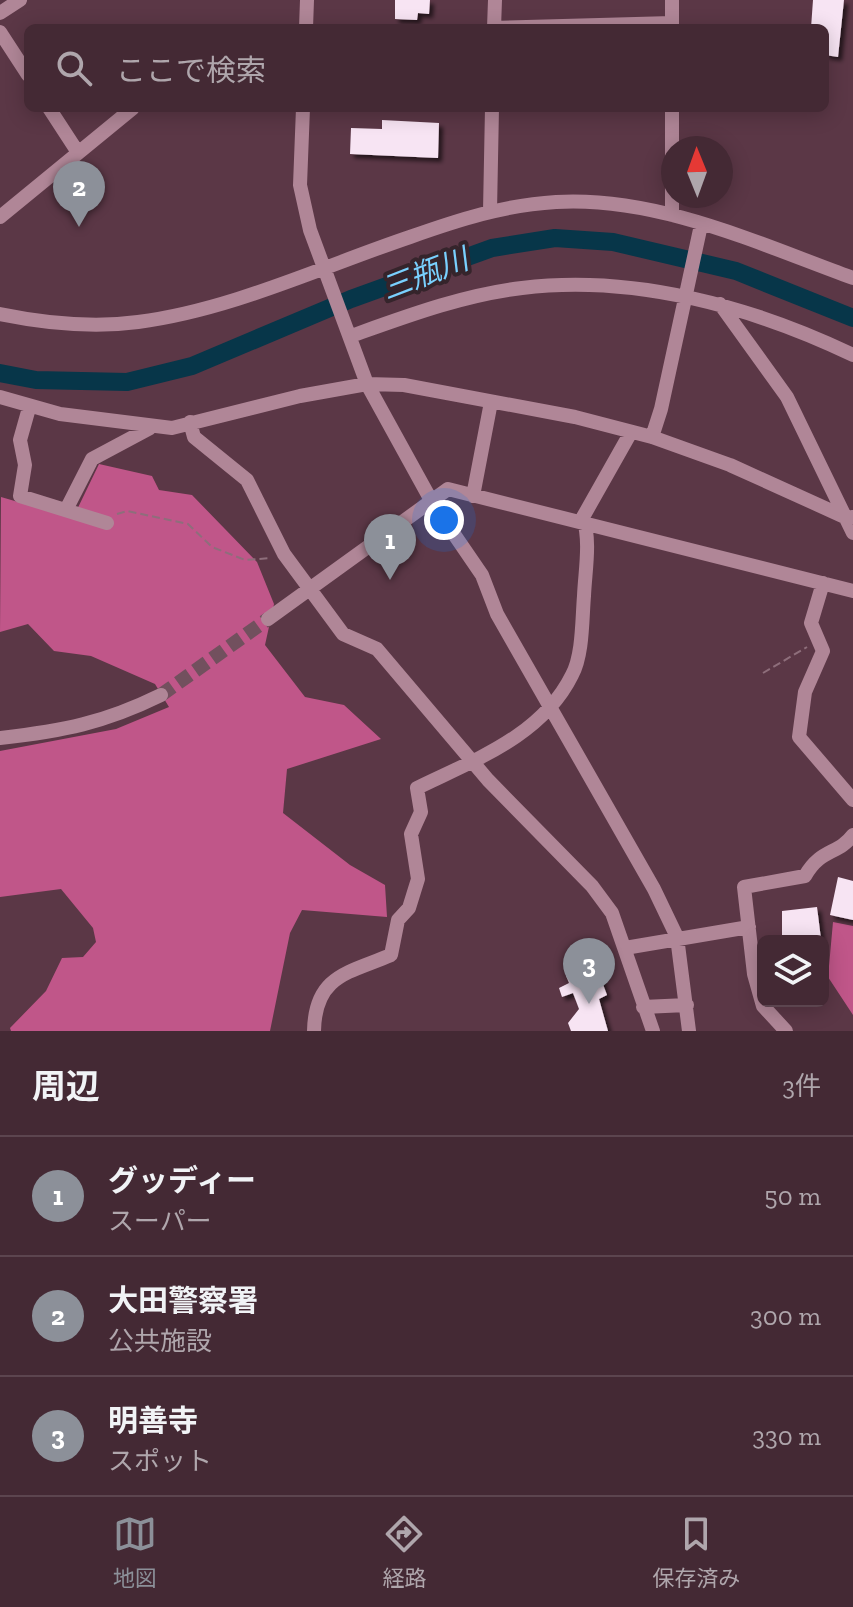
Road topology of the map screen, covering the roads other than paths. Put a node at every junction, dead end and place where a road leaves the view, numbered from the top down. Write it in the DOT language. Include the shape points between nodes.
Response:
graph roads {
  1 [pos="20,0"];
  2 [pos="307,0"];
  3 [pos="495,0"];
  4 [pos="672,0"];
  5 [pos="0,13"];
  6 [pos="306,24"];
  7 [pos="494,24"];
  8 [pos="672,24"];
  9 [pos="0,32"];
  10 [pos="24,69"];
  11 [pos="52,112"];
  12 [pos="128,112"];
  13 [pos="303,112"];
  14 [pos="492,112"];
  15 [pos="672,112"];
  16 [pos="77,151"];
  17 [pos="490,211"];
  18 [pos="672,215"];
  19 [pos="0,217"];
  20 [pos="700,229"];
  21 [pos="324,266"];
  22 [pos="853,278"];
  23 [pos="687,291"];
  24 [pos="720,304"];
  25 [pos="0,314"];
  26 [pos="351,336"];
  27 [pos="853,355"];
  28 [pos="367,384"];
  29 [pos="0,397"];
  30 [pos="491,402"];
  31 [pos="29,408"];
  32 [pos="190,422"];
  33 [pos="150,428"];
  34 [pos="631,432"];
  35 [pos="652,437"];
  36 [pos="473,496"];
  37 [pos="432,502"];
  38 [pos="66,510"];
  39 [pos="850,517"];
  40 [pos="107,523"];
  41 [pos="586,525"];
  42 [pos="853,533"];
  43 [pos="823,583"];
  44 [pos="853,591"];
  45 [pos="309,592"];
  46 [pos="268,619"];
  47 [pos="161,695"];
  48 [pos="550,707"];
  49 [pos="0,738"];
  50 [pos="472,761"];
  51 [pos="853,800"];
  52 [pos="853,835"];
  53 [pos="749,927"];
  54 [pos="677,937"];
  55 [pos="625,948"];
  56 [pos="687,1005"];
  57 [pos="643,1007"];
  58 [pos="783,1030"];
  59 [pos="314,1031"];
  60 [pos="653,1031"];
  61 [pos="689,1031"];
  1 -- 5 [label="street"];
  2 -- 6 [label="street"];
  3 -- 7 [label="street"];
  4 -- 8 [label="street"];
  9 -- 10 [label="street"];
  11 -- 16 [label="street"];
  12 -- 16 [label="street"];
  13 -- 21 [label="street" via="300,185"];
  14 -- 17 [label="street"];
  15 -- 18 [label="street"];
  16 -- 19 [label="street"];
  17 -- 18 [label="street" via="587,201 618,202"];
  17 -- 21 [label="street"];
  18 -- 20 [label="street"];
  20 -- 22 [label="street"];
  20 -- 23 [label="street"];
  21 -- 25 [label="street" via="220,303 139,322 96,325"];
  21 -- 26 [label="street"];
  23 -- 24 [label="street"];
  23 -- 26 [label="street" via="520,288 434,307"];
  23 -- 35 [label="street"];
  24 -- 27 [label="street"];
  24 -- 39 [label="street" via="787,397"];
  26 -- 28 [label="street"];
  28 -- 30 [label="street" via="404,385"];
  28 -- 32 [label="street"];
  28 -- 37 [label="street"];
  29 -- 31 [label="street"];
  30 -- 34 [label="street"];
  30 -- 36 [label="street"];
  31 -- 33 [label="street"];
  31 -- 38 [label="street" via="20,440 25,465 20,496"];
  32 -- 33 [label="street"];
  32 -- 45 [label="street" via="194,437 247,480"];
  33 -- 38 [label="street" via="92,459"];
  34 -- 35 [label="street"];
  34 -- 41 [label="street" via="583,517"];
  35 -- 39 [label="street"];
  36 -- 37 [label="street" via="448,489"];
  36 -- 41 [label="street"];
  37 -- 45 [label="street"];
  37 -- 48 [label="street" via="482,575 497,614"];
  38 -- 40 [label="street"];
  39 -- 42 [label="street"];
  41 -- 43 [label="street"];
  41 -- 48 [label="street" via="583,615 574,673"];
  43 -- 44 [label="street"];
  43 -- 51 [label="street" via="811,623 823,651 805,692 799,737"];
  45 -- 46 [label="street"];
  45 -- 50 [label="street" via="343,634 377,649"];
  47 -- 49 [label="street" via="116,717 57,732"];
  48 -- 50 [label="street" via="516,738"];
  48 -- 54 [label="street"];
  50 -- 55 [label="street" via="592,886 612,913"];
  50 -- 59 [label="street" via="417,788 421,812 411,834 418,879 409,908 398,920 396,945 391,955 347,970 333,982 320,999"];
  52 -- 53 [label="street" via="820,855 805,876 744,887"];
  53 -- 54 [label="street"];
  53 -- 58 [label="street" via="763,1006"];
  54 -- 55 [label="street"];
  54 -- 56 [label="street"];
  55 -- 57 [label="street"];
  56 -- 57 [label="street"];
  56 -- 61 [label="street"];
  57 -- 60 [label="street"];
}
